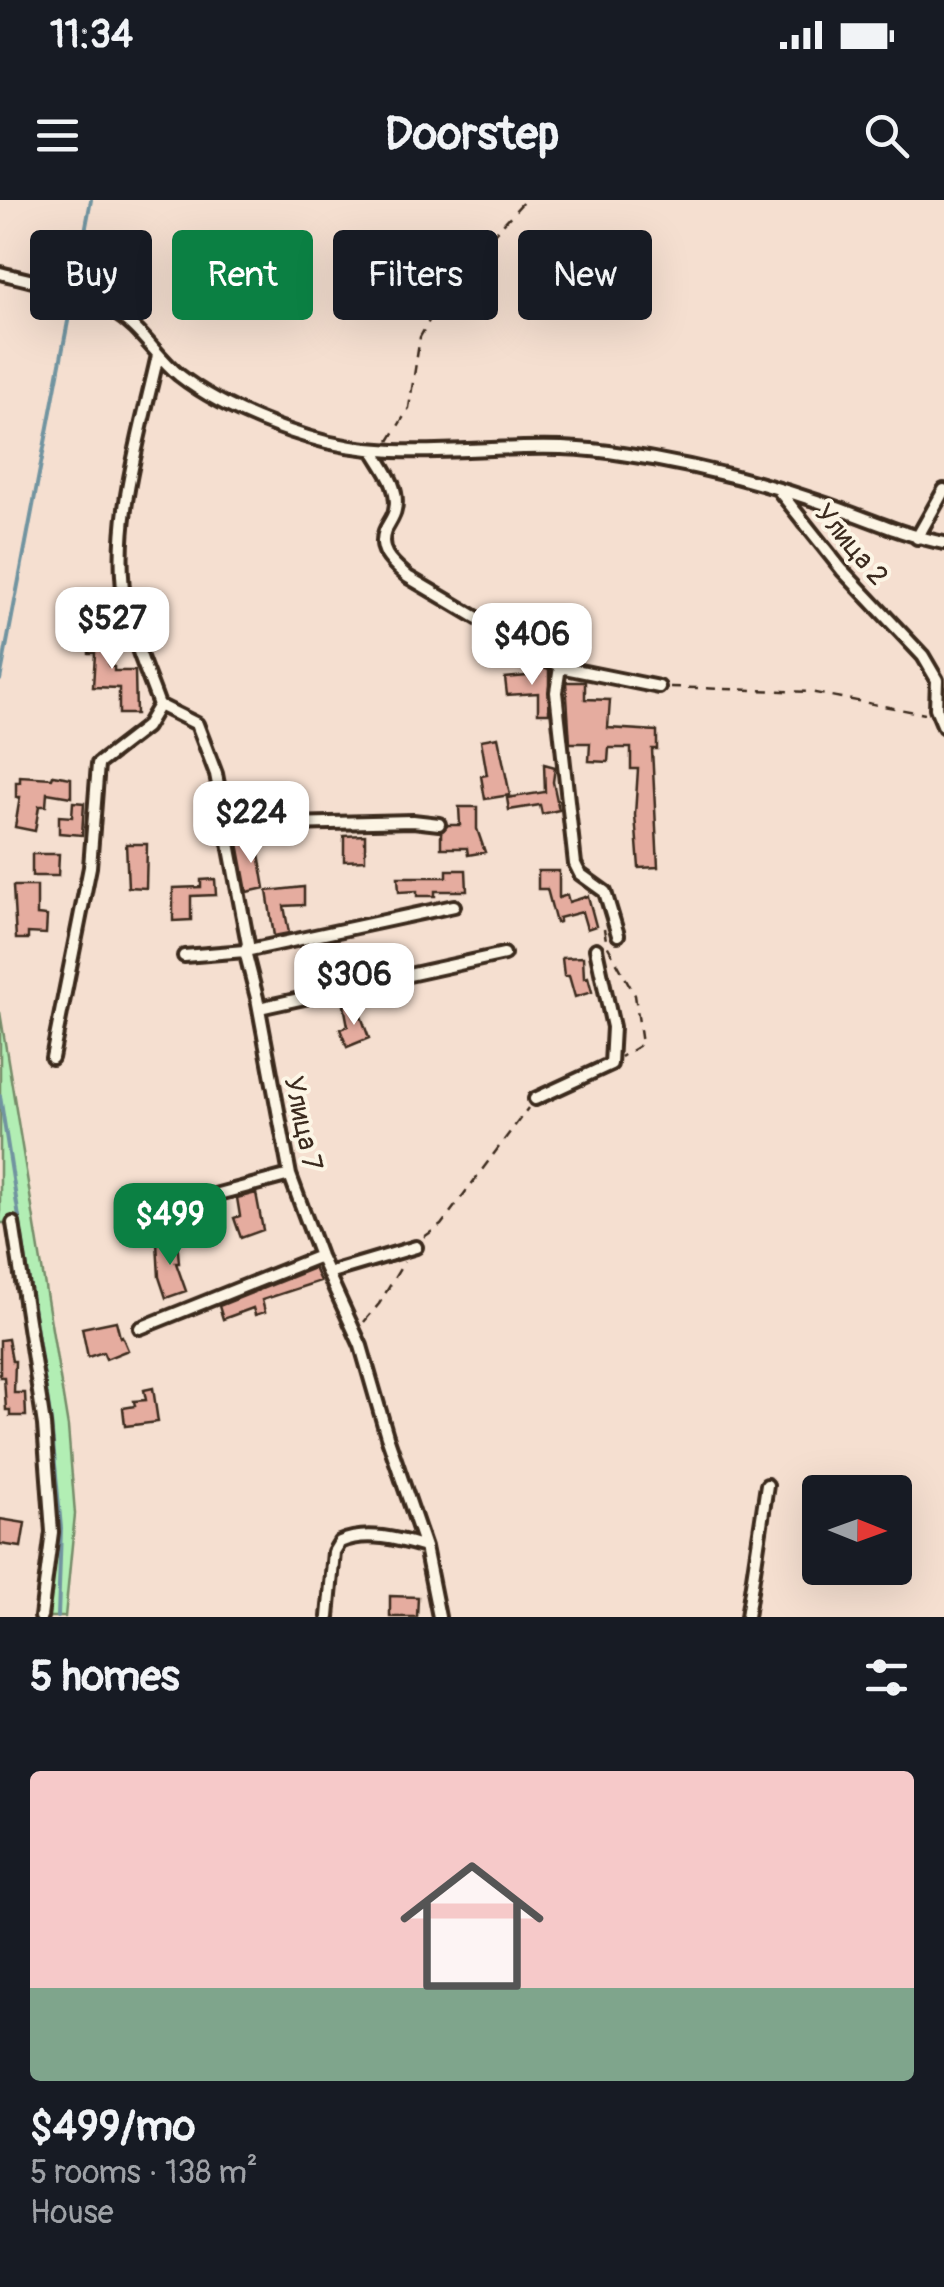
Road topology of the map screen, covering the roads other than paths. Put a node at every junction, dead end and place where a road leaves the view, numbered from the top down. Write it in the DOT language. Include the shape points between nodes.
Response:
graph roads {
  1 [pos="0,273"];
  2 [pos="158,355"];
  3 [pos="378,452"];
  4 [pos="944,490"];
  5 [pos="779,491"];
  6 [pos="917,538"];
  7 [pos="944,543"];
  8 [pos="560,667"];
  9 [pos="659,687"];
  10 [pos="159,705"];
  11 [pos="944,727"];
  12 [pos="439,824"];
  13 [pos="225,830"];
  14 [pos="454,906"];
  15 [pos="618,935"];
  16 [pos="596,949"];
  17 [pos="245,951"];
  18 [pos="504,954"];
  19 [pos="184,956"];
  20 [pos="259,1008"];
  21 [pos="52,1058"];
  22 [pos="535,1099"];
  23 [pos="290,1175"];
  24 [pos="158,1210"];
  25 [pos="13,1223"];
  26 [pos="416,1248"];
  27 [pos="320,1256"];
  28 [pos="328,1273"];
  29 [pos="140,1328"];
  30 [pos="767,1485"];
  31 [pos="425,1548"];
  32 [pos="41,1617"];
  33 [pos="328,1617"];
  34 [pos="439,1617"];
  35 [pos="747,1617"];
  1 -- 2 [label="street" via="94,302 124,319"];
  2 -- 3 [label="street" via="206,393 260,420"];
  2 -- 10 [label="street" via="128,494 122,566 127,610"];
  3 -- 5 [label="street" via="593,450"];
  3 -- 8 [label="street" via="395,489 382,546 387,558"];
  4 -- 6 [label="street"];
  5 -- 6 [label="street"];
  5 -- 11 [label="street, Улица 2" via="923,656 937,680 936,708"];
  6 -- 7 [label="street"];
  8 -- 9 [label="street"];
  8 -- 15 [label="street" via="556,692 575,864 605,892"];
  10 -- 13 [label="street, Улица 7" via="197,724 216,774"];
  10 -- 21 [label="street" via="146,726 98,764 90,868"];
  12 -- 13 [label="street"];
  13 -- 17 [label="street, Улица 7"];
  14 -- 17 [label="street"];
  16 -- 22 [label="street" via="612,1027 611,1064"];
  17 -- 19 [label="street"];
  17 -- 20 [label="street, Улица 7"];
  18 -- 20 [label="street"];
  20 -- 23 [label="street, Улица 7"];
  23 -- 24 [label="street"];
  23 -- 27 [label="street, Улица 7"];
  25 -- 32 [label="street" via="51,1514"];
  26 -- 28 [label="street"];
  27 -- 28 [label="street, Улица 7"];
  27 -- 29 [label="street"];
  28 -- 31 [label="street, Улица 7" via="355,1333"];
  30 -- 35 [label="street"];
  31 -- 33 [label="street" via="395,1538 340,1542"];
  31 -- 34 [label="street, Улица 7"];
}
